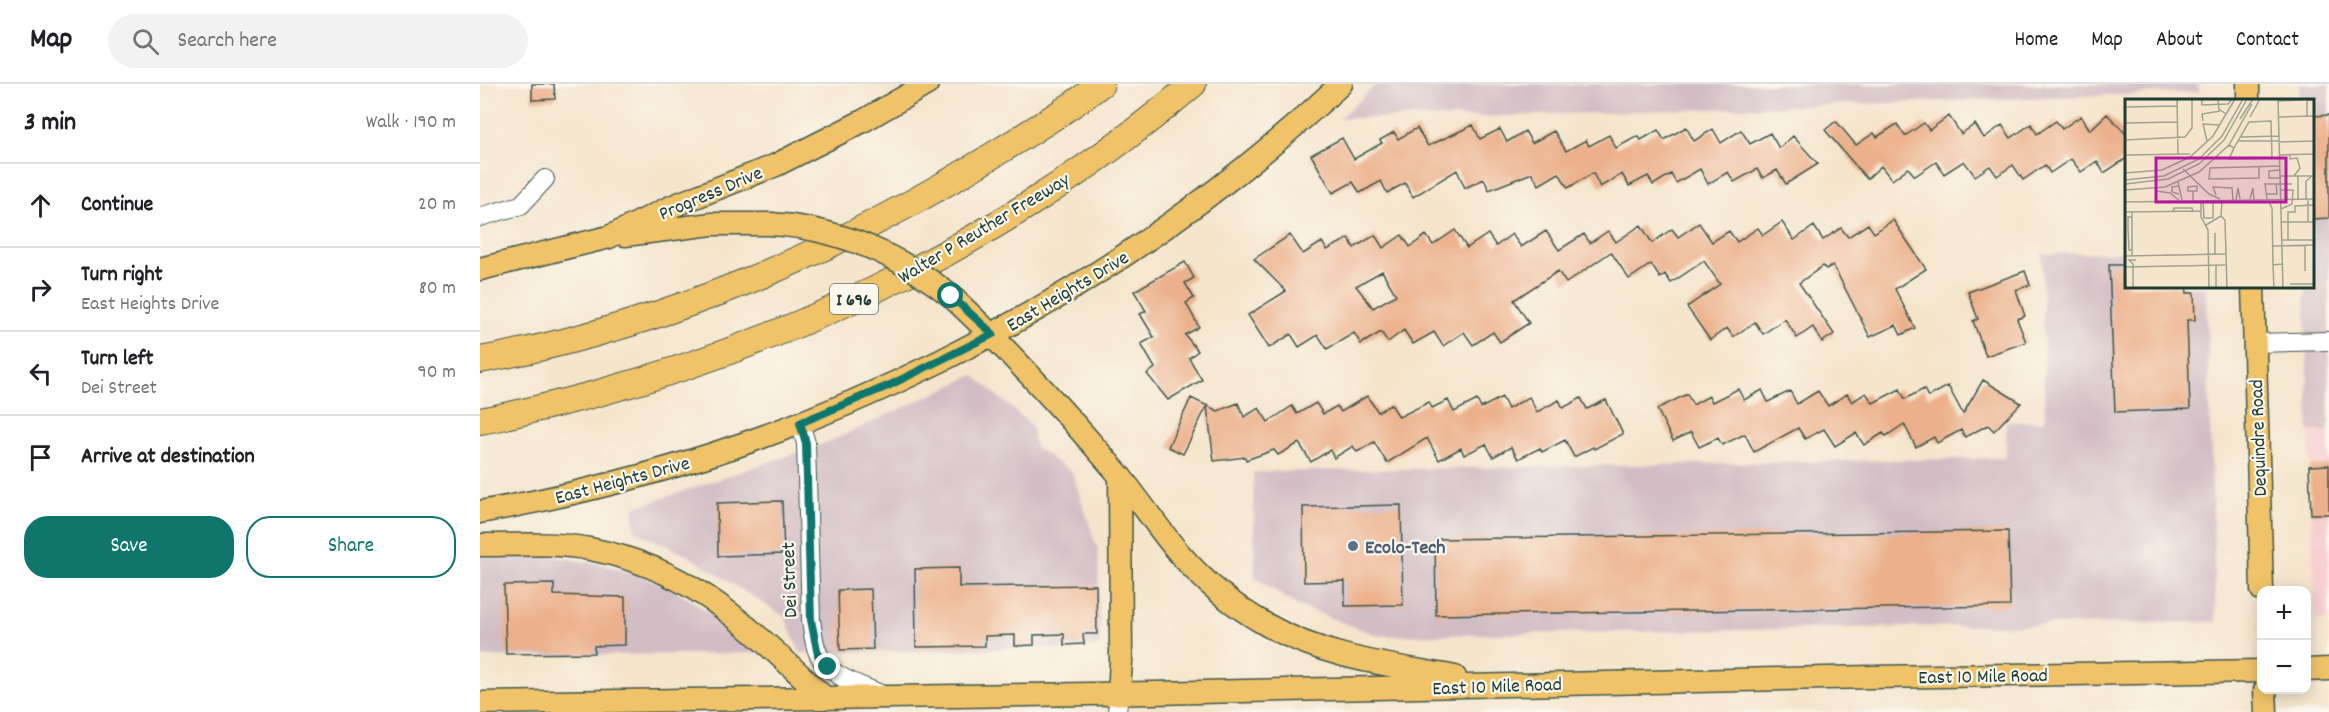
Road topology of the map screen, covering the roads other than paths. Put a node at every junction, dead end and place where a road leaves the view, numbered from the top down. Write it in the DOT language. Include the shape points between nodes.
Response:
graph roads {
  1 [pos="927,84"];
  2 [pos="1101,84"];
  3 [pos="1341,84"];
  4 [pos="1192,86"];
  5 [pos="545,180"];
  6 [pos="480,217"];
  7 [pos="609,237"];
  8 [pos="480,269"];
  9 [pos="2253,288"];
  10 [pos="993,334"];
  11 [pos="2329,341"];
  12 [pos="2255,343"];
  13 [pos="480,360"];
  14 [pos="480,421"];
  15 [pos="800,423"];
  16 [pos="1120,476"];
  17 [pos="480,512"];
  18 [pos="480,545"];
  19 [pos="2262,586"];
  20 [pos="2329,669"];
  21 [pos="2311,670"];
  22 [pos="2257,671"];
  23 [pos="1494,684"];
  24 [pos="2265,694"];
  25 [pos="886,697"];
  26 [pos="825,698"];
  27 [pos="1118,703"];
  28 [pos="480,704"];
  29 [pos="2266,712"];
  1 -- 7 [label="main road, Progress Drive" via="863,122 776,165 673,206"];
  2 -- 13 [label="highway" via="967,172 885,219 816,252 721,291 596,333"];
  3 -- 10 [label="main road, East Heights Drive" via="1249,165 1171,223 1096,275"];
  4 -- 14 [label="highway, Walter P Reuther Freeway / I 696" via="1042,196 894,280 781,331 678,369 565,402"];
  5 -- 6 [label="street" via="521,205"];
  7 -- 8 [label="main road, Progress Drive"];
  7 -- 10 [label="main road, bridge" via="712,224 813,229 858,242 908,266 951,296"];
  9 -- 12 [label="main road, Dequindre Road"];
  10 -- 15 [label="main road, East Heights Drive" via="890,385"];
  10 -- 16 [label="main road"];
  11 -- 12 [label="street"];
  12 -- 19 [label="main road, Dequindre Road"];
  15 -- 17 [label="main road, East Heights Drive" via="647,475"];
  15 -- 25 [label="street, Dei Street" via="806,443 811,620 818,655 836,674"];
  16 -- 23 [label="main road" via="1191,566 1228,599 1267,625 1307,644 1351,658"];
  16 -- 27 [label="main road"];
  18 -- 26 [label="main road" via="589,548 670,575 742,621"];
  20 -- 21 [label="main road"];
  22 -- 23 [label="main road, East 10 Mile Road"];
  23 -- 27 [label="main road, East 10 Mile Road"];
  24 -- 29 [label="main road"];
  25 -- 26 [label="main road, East 10 Mile Road"];
  25 -- 27 [label="main road, East 10 Mile Road"];
  26 -- 28 [label="main road, East 10 Mile Road"];
}
